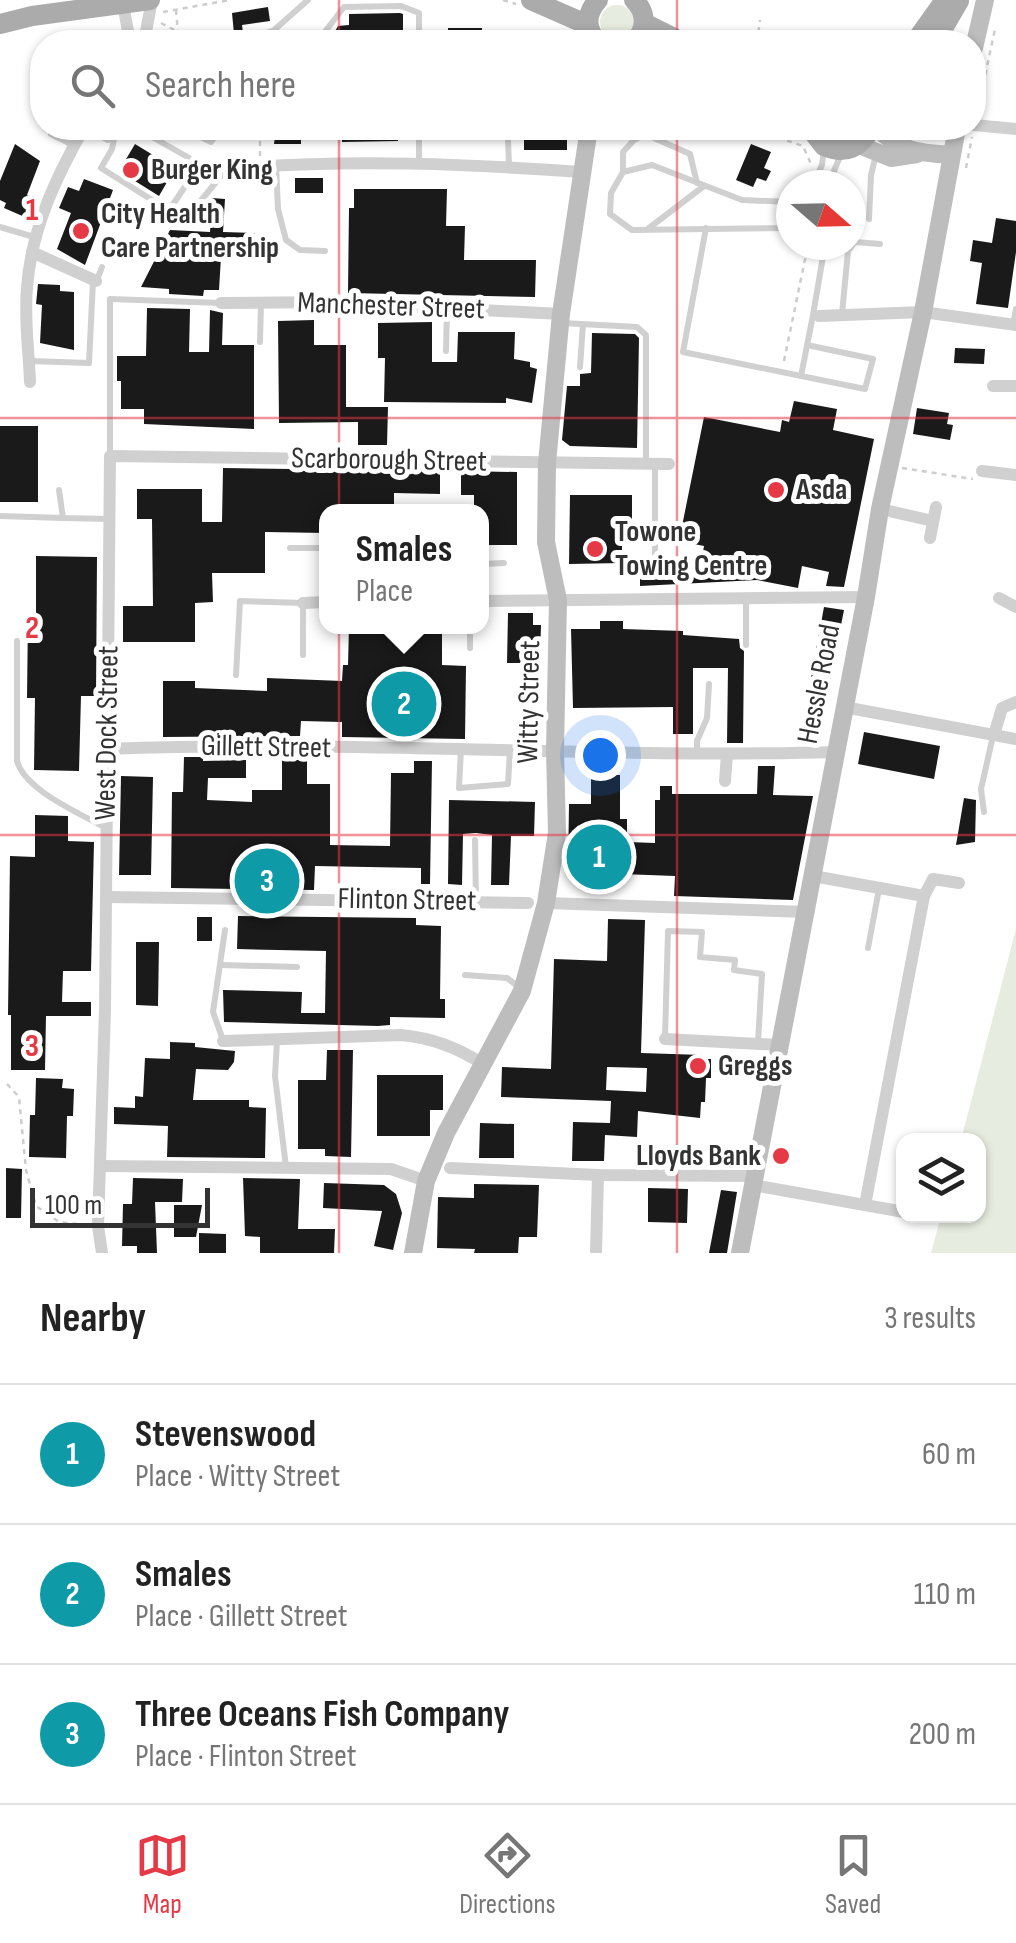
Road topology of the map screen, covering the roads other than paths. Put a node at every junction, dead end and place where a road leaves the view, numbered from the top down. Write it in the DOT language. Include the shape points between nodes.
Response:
graph roads {
  1 [pos="151,0"];
  2 [pos="308,0"];
  3 [pos="531,0"];
  4 [pos="598,0"];
  5 [pos="945,0"];
  6 [pos="959,0"];
  7 [pos="985,0"];
  8 [pos="123,4"];
  9 [pos="641,9"];
  10 [pos="0,24"];
  11 [pos="128,30"];
  12 [pos="146,30"];
  13 [pos="274,30"];
  14 [pos="327,30"];
  15 [pos="419,30"];
  16 [pos="581,30"];
  17 [pos="594,30"];
  18 [pos="667,30"];
  19 [pos="923,30"];
  20 [pos="942,30"];
  21 [pos="978,30"];
  22 [pos="986,127"];
  23 [pos="1016,129"];
  24 [pos="62,140"];
  25 [pos="77,140"];
  26 [pos="113,140"];
  27 [pos="156,140"];
  28 [pos="419,140"];
  29 [pos="508,140"];
  30 [pos="587,140"];
  31 [pos="634,140"];
  32 [pos="658,140"];
  33 [pos="891,140"];
  34 [pos="954,140"];
  35 [pos="74,146"];
  36 [pos="849,148"];
  37 [pos="922,152"];
  38 [pos="950,156"];
  39 [pos="418,162"];
  40 [pos="276,165"];
  41 [pos="509,167"];
  42 [pos="239,168"];
  43 [pos="828,170"];
  44 [pos="837,170"];
  45 [pos="582,172"];
  46 [pos="623,172"];
  47 [pos="701,185"];
  48 [pos="776,201"];
  49 [pos="199,203"];
  50 [pos="869,219"];
  51 [pos="0,226"];
  52 [pos="706,228"];
  53 [pos="776,228"];
  54 [pos="648,229"];
  55 [pos="36,237"];
  56 [pos="880,244"];
  57 [pos="32,252"];
  58 [pos="325,252"];
  59 [pos="823,260"];
  60 [pos="102,267"];
  61 [pos="95,280"];
  62 [pos="261,302"];
  63 [pos="221,303"];
  64 [pos="447,307"];
  65 [pos="1016,308"];
  66 [pos="923,312"];
  67 [pos="816,315"];
  68 [pos="842,316"];
  69 [pos="561,319"];
  70 [pos="583,324"];
  71 [pos="1015,325"];
  72 [pos="260,342"];
  73 [pos="807,346"];
  74 [pos="446,351"];
  75 [pos="30,362"];
  76 [pos="580,367"];
  77 [pos="801,376"];
  78 [pos="30,382"];
  79 [pos="993,386"];
  80 [pos="1016,386"];
  81 [pos="110,456"];
  82 [pos="547,464"];
  83 [pos="656,464"];
  84 [pos="982,471"];
  85 [pos="1016,476"];
  86 [pos="59,490"];
  87 [pos="880,510"];
  88 [pos="0,516"];
  89 [pos="63,518"];
  90 [pos="110,519"];
  91 [pos="930,538"];
  92 [pos="290,548"];
  93 [pos="319,548"];
  94 [pos="655,557"];
  95 [pos="489,564"];
  96 [pos="504,564"];
  97 [pos="746,597"];
  98 [pos="866,597"];
  99 [pos="999,598"];
  100 [pos="489,600"];
  101 [pos="558,600"];
  102 [pos="319,602"];
  103 [pos="303,603"];
  104 [pos="1016,607"];
  105 [pos="470,634"];
  106 [pos="16,641"];
  107 [pos="746,645"];
  108 [pos="470,648"];
  109 [pos="302,655"];
  110 [pos="236,675"];
  111 [pos="709,684"];
  112 [pos="1016,702"];
  113 [pos="844,707"];
  114 [pos="994,735"];
  115 [pos="1016,739"];
  116 [pos="106,749"];
  117 [pos="460,749"];
  118 [pos="510,750"];
  119 [pos="554,750"];
  120 [pos="836,752"];
  121 [pos="697,754"];
  122 [pos="727,754"];
  123 [pos="725,781"];
  124 [pos="984,812"];
  125 [pos="105,828"];
  126 [pos="475,840"];
  127 [pos="813,876"];
  128 [pos="959,883"];
  129 [pos="878,889"];
  130 [pos="924,896"];
  131 [pos="106,897"];
  132 [pos="476,902"];
  133 [pos="537,903"];
  134 [pos="806,912"];
  135 [pos="224,930"];
  136 [pos="868,948"];
  137 [pos="221,965"];
  138 [pos="297,968"];
  139 [pos="465,975"];
  140 [pos="522,990"];
  141 [pos="277,1039"];
  142 [pos="665,1040"];
  143 [pos="223,1041"];
  144 [pos="758,1044"];
  145 [pos="780,1044"];
  146 [pos="483,1064"];
  147 [pos="100,1166"];
  148 [pos="286,1168"];
  149 [pos="450,1168"];
  150 [pos="598,1175"];
  151 [pos="426,1180"];
  152 [pos="753,1180"];
  153 [pos="865,1206"];
  154 [pos="896,1211"];
  155 [pos="102,1253"];
  156 [pos="413,1253"];
  157 [pos="596,1253"];
  158 [pos="740,1253"];
  1 -- 8 [label="main road"];
  1 -- 12 [label="street"];
  2 -- 13 [label="lane"];
  3 -- 16 [label="main road"];
  4 -- 17 [label="main road" via="592,6"];
  5 -- 19 [label="main road"];
  6 -- 20 [label="main road"];
  7 -- 21 [label="street"];
  8 -- 10 [label="main road"];
  8 -- 11 [label="street"];
  9 -- 18 [label="main road"];
  14 -- 15 [label="lane" via="344,8 401,6 420,14"];
  22 -- 23 [label="street"];
  24 -- 35 [label="lane"];
  25 -- 35 [label="street"];
  26 -- 27 [label="lane" via="101,168 167,208 200,164"];
  28 -- 39 [label="lane"];
  29 -- 41 [label="lane"];
  30 -- 45 [label="street, Witty Street"];
  31 -- 46 [label="lane" via="623,152"];
  32 -- 47 [label="lane" via="690,154"];
  33 -- 37 [label="street"];
  34 -- 38 [label="street, Hessle Road"];
  35 -- 55 [label="street"];
  36 -- 37 [label="street" via="891,158"];
  36 -- 43 [label="lane"];
  36 -- 44 [label="lane"];
  36 -- 50 [label="lane" via="871,175"];
  37 -- 38 [label="street"];
  38 -- 66 [label="street, Hessle Road"];
  39 -- 40 [label="street"];
  39 -- 41 [label="street"];
  40 -- 42 [label="street"];
  40 -- 58 [label="lane" via="286,240 300,250"];
  41 -- 45 [label="street"];
  42 -- 49 [label="lane" via="226,170"];
  45 -- 69 [label="street, Witty Street"];
  46 -- 47 [label="lane" via="652,165"];
  46 -- 54 [label="lane" via="611,193 610,214 632,230"];
  47 -- 48 [label="lane" via="742,200"];
  47 -- 54 [label="lane"];
  51 -- 55 [label="lane"];
  52 -- 53 [label="lane"];
  52 -- 54 [label="lane"];
  52 -- 77 [label="lane" via="683,352"];
  55 -- 57 [label="street"];
  56 -- 68 [label="lane" via="855,242 848,251"];
  57 -- 61 [label="street"];
  57 -- 75 [label="street" via="26,289"];
  59 -- 67 [label="lane"];
  60 -- 61 [label="lane"];
  61 -- 75 [label="lane" via="89,363"];
  62 -- 63 [label="street, Manchester Street"];
  62 -- 64 [label="street, Manchester Street"];
  62 -- 72 [label="lane"];
  63 -- 81 [label="lane" via="110,299"];
  64 -- 69 [label="street, Manchester Street"];
  64 -- 74 [label="lane"];
  65 -- 71 [label="lane"];
  66 -- 68 [label="street"];
  66 -- 71 [label="street"];
  66 -- 87 [label="street, Hessle Road"];
  67 -- 68 [label="street"];
  67 -- 73 [label="lane"];
  69 -- 70 [label="lane"];
  69 -- 82 [label="street, Witty Street"];
  70 -- 76 [label="lane"];
  70 -- 83 [label="lane" via="637,327 646,336"];
  73 -- 77 [label="lane"];
  73 -- 77 [label="lane" via="873,359 866,389"];
  75 -- 78 [label="street"];
  79 -- 80 [label="street"];
  81 -- 82 [label="street, Scarborough Street"];
  81 -- 90 [label="street, West Dock Street"];
  82 -- 83 [label="street, Scarborough Street"];
  82 -- 101 [label="street, Witty Street" via="546,542"];
  83 -- 94 [label="lane"];
  84 -- 85 [label="street"];
  86 -- 89 [label="lane"];
  87 -- 91 [label="street" via="935,514"];
  87 -- 98 [label="street, Hessle Road"];
  88 -- 89 [label="lane"];
  89 -- 90 [label="lane"];
  90 -- 116 [label="street, West Dock Street"];
  92 -- 93 [label="lane"];
  95 -- 96 [label="lane"];
  97 -- 98 [label="street"];
  97 -- 101 [label="street"];
  97 -- 107 [label="lane"];
  98 -- 113 [label="street, Hessle Road"];
  99 -- 104 [label="street"];
  100 -- 101 [label="street"];
  101 -- 119 [label="street, Witty Street"];
  102 -- 103 [label="street"];
  103 -- 109 [label="lane"];
  103 -- 110 [label="lane" via="240,601"];
  105 -- 108 [label="lane"];
  106 -- 125 [label="lane" via="20,771"];
  111 -- 121 [label="lane"];
  112 -- 114 [label="street" via="1002,708"];
  113 -- 114 [label="street"];
  113 -- 120 [label="street, Hessle Road"];
  114 -- 115 [label="street"];
  114 -- 124 [label="lane" via="982,778"];
  116 -- 117 [label="street, Gillett Street"];
  116 -- 125 [label="street, West Dock Street"];
  117 -- 118 [label="street, Gillett Street"];
  117 -- 118 [label="lane" via="460,788 508,784"];
  118 -- 119 [label="street, Gillett Street"];
  119 -- 121 [label="street, Gillett Street"];
  119 -- 133 [label="street, Witty Street" via="558,833"];
  120 -- 122 [label="street, Gillett Street"];
  120 -- 127 [label="street, Hessle Road"];
  121 -- 122 [label="street, Gillett Street"];
  122 -- 123 [label="street"];
  125 -- 131 [label="street, West Dock Street"];
  126 -- 132 [label="lane"];
  127 -- 129 [label="street"];
  127 -- 134 [label="street, Hessle Road"];
  128 -- 130 [label="street" via="933,878"];
  129 -- 130 [label="street"];
  129 -- 136 [label="lane"];
  130 -- 153 [label="street"];
  131 -- 132 [label="street, Flinton Street"];
  131 -- 147 [label="street, West Dock Street"];
  132 -- 133 [label="street, Flinton Street"];
  133 -- 134 [label="street, Flinton Street"];
  133 -- 140 [label="street, Witty Street"];
  134 -- 145 [label="street, Hessle Road"];
  135 -- 137 [label="lane"];
  137 -- 138 [label="lane"];
  137 -- 143 [label="lane" via="214,1012"];
  139 -- 140 [label="lane" via="507,978"];
  140 -- 146 [label="street, Witty Street"];
  141 -- 143 [label="street"];
  141 -- 146 [label="street" via="400,1034 458,1048"];
  141 -- 148 [label="lane"];
  142 -- 144 [label="street"];
  142 -- 144 [label="lane" via="668,931 702,932 700,957 735,960 734,970 762,974"];
  144 -- 145 [label="street"];
  145 -- 152 [label="street, Hessle Road"];
  146 -- 151 [label="street, Witty Street"];
  147 -- 148 [label="street"];
  147 -- 155 [label="street, West Dock Street"];
  148 -- 151 [label="street" via="391,1169"];
  149 -- 150 [label="street"];
  150 -- 152 [label="street"];
  150 -- 157 [label="street"];
  151 -- 156 [label="street, Witty Street"];
  152 -- 153 [label="street"];
  152 -- 158 [label="street, Hessle Road"];
  153 -- 154 [label="street"];
}
